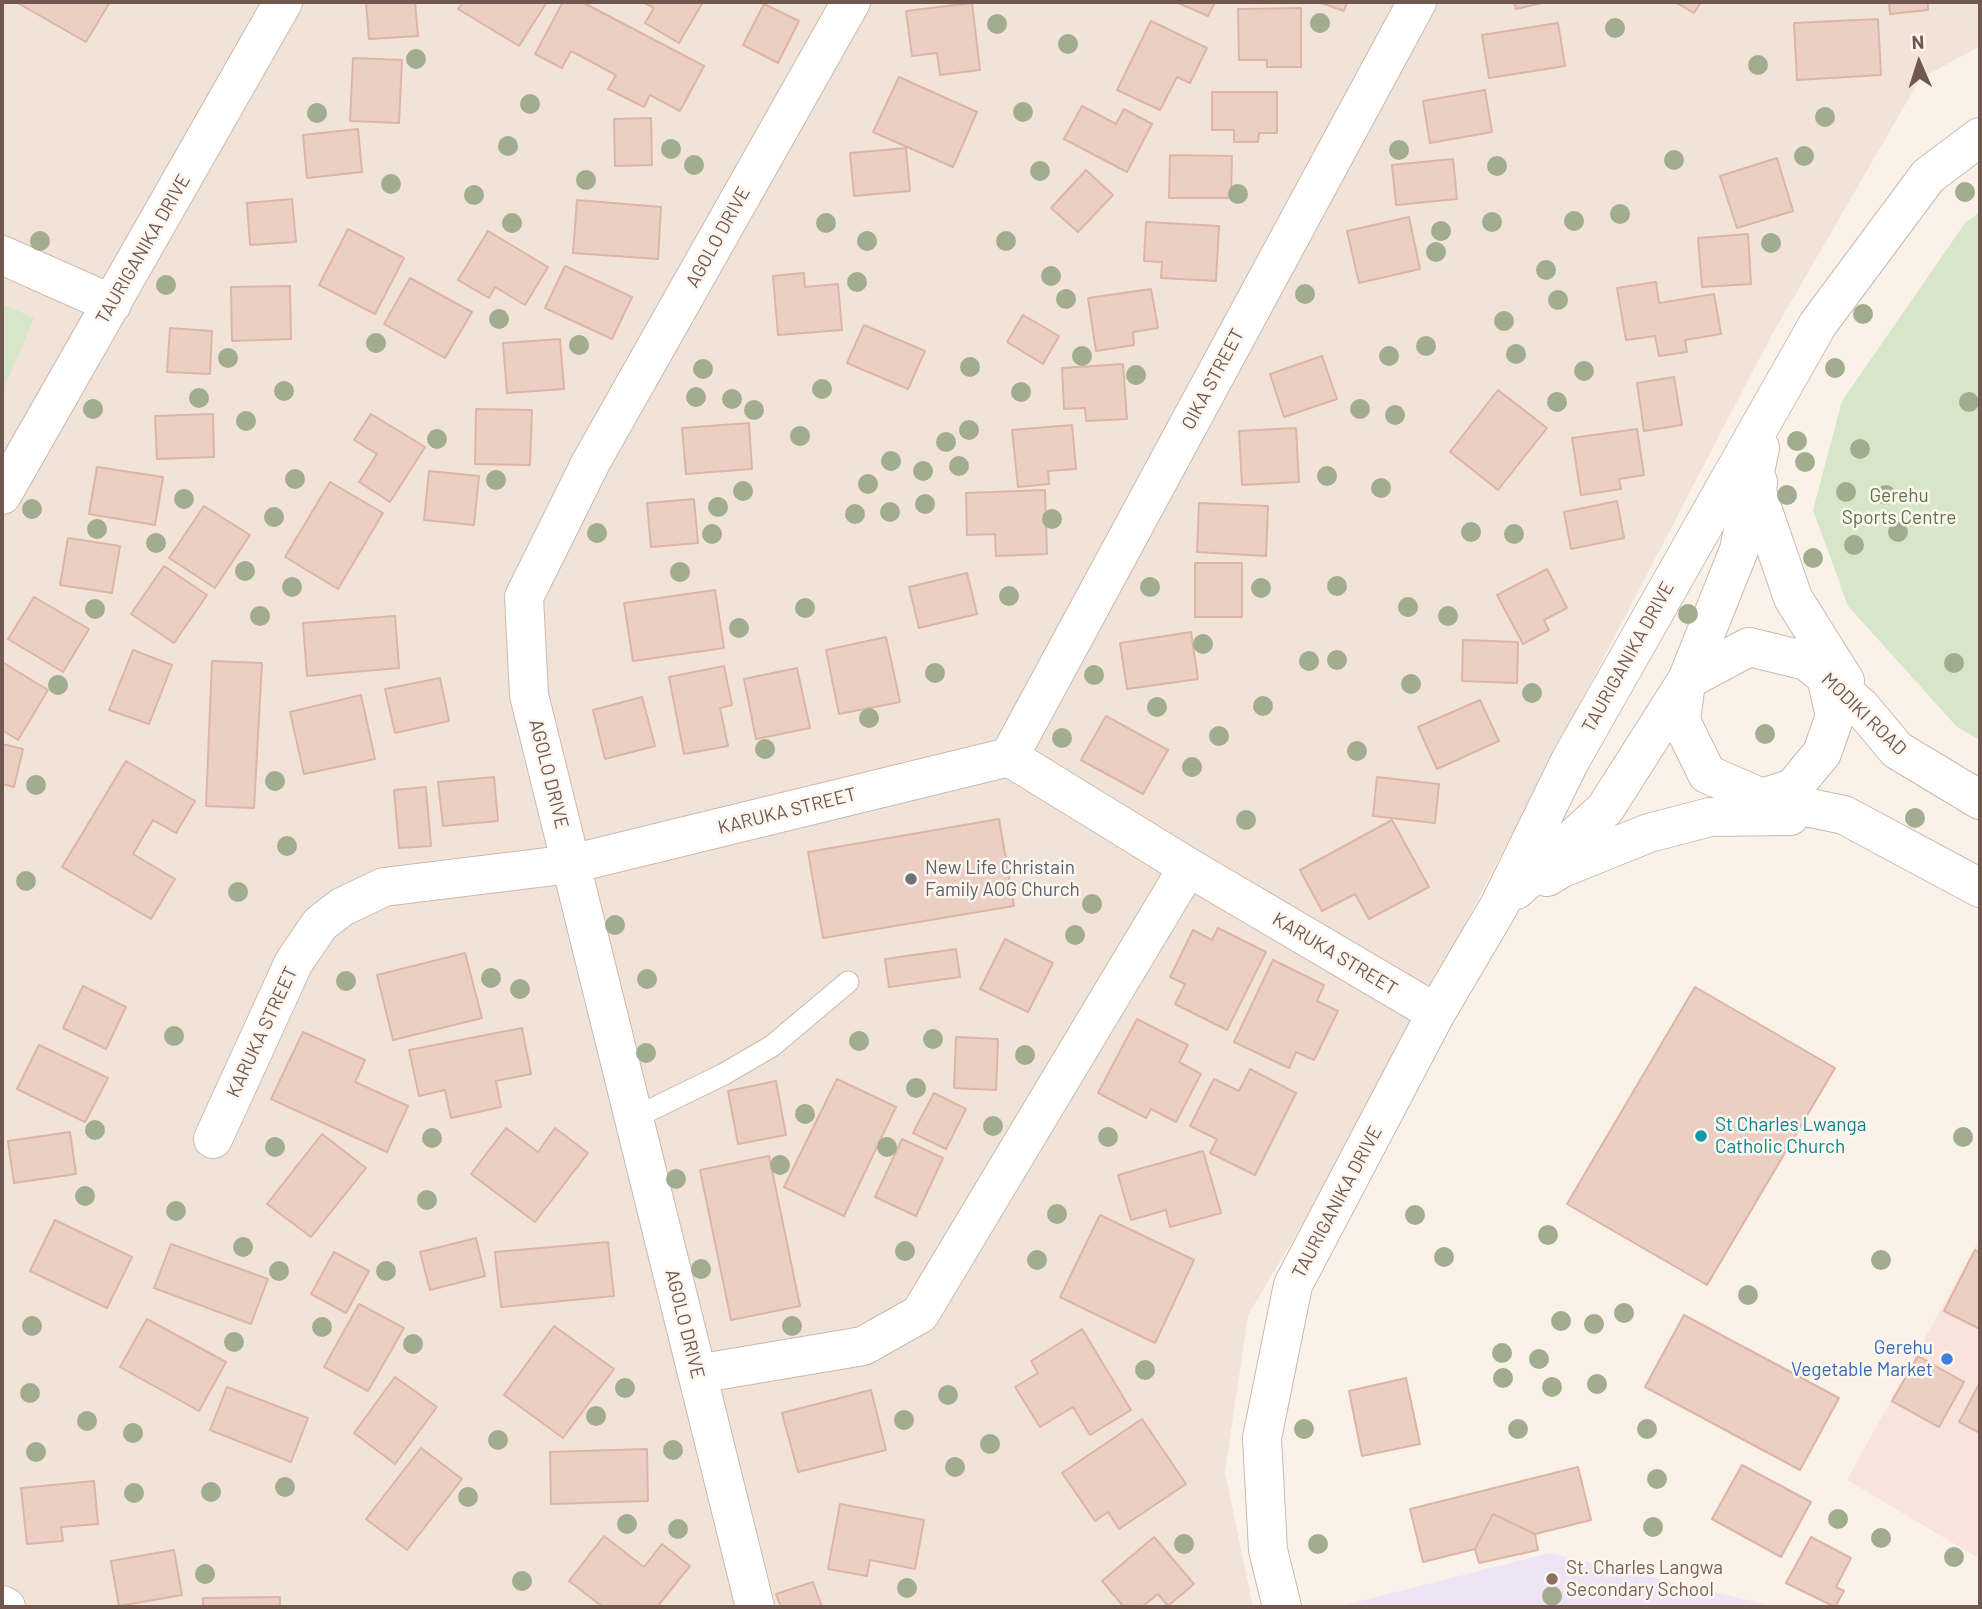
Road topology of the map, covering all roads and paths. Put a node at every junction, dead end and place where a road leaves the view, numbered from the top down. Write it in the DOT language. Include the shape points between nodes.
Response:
graph roads {
  1 [pos="283,2"];
  2 [pos="851,2"];
  3 [pos="1417,2"];
  4 [pos="1980,137"];
  5 [pos="2,255"];
  6 [pos="112,304"];
  7 [pos="1767,414"];
  8 [pos="2,495"];
  9 [pos="1826,677"];
  10 [pos="1687,680"];
  11 [pos="1861,707"];
  12 [pos="1009,757"];
  13 [pos="1762,798"];
  14 [pos="1980,800"];
  15 [pos="1844,815"];
  16 [pos="571,864"];
  17 [pos="1188,867"];
  18 [pos="1980,888"];
  19 [pos="1499,906"];
  20 [pos="848,982"];
  21 [pos="1436,1013"];
  22 [pos="634,1118"];
  23 [pos="213,1139"];
  24 [pos="697,1374"];
  25 [pos="755,1607"];
  26 [pos="1282,1607"];
  1 -- 6 [label="street, TAURIGANIKA DRIVE"];
  2 -- 16 [label="street, AGOLO DRIVE" via="591,462 524,597 529,695"];
  3 -- 12 [label="street, OIKA STREET"];
  4 -- 7 [label="street, TAURIGANIKA DRIVE" via="1928,176 1818,324"];
  5 -- 6 [label="street"];
  6 -- 8 [label="street, TAURIGANIKA DRIVE"];
  7 -- 10 [label="street, TAURIGANIKA DRIVE" via="1739,550"];
  7 -- 11 [label="street" via="1756,493 1793,598"];
  7 -- 19 [label="street, TAURIGANIKA DRIVE" via="1570,761"];
  9 -- 10 [label="street, MODIKI ROAD" via="1807,661 1749,647"];
  9 -- 11 [label="street, MODIKI ROAD"];
  9 -- 13 [label="street" via="1835,716 1822,752 1793,788"];
  10 -- 13 [label="street" via="1681,721 1707,774"];
  10 -- 19 [label="street, TAURIGANIKA DRIVE" via="1605,809"];
  11 -- 14 [label="street, MODIKI ROAD" via="1897,750"];
  12 -- 16 [label="street, KARUKA STREET"];
  12 -- 17 [label="street, KARUKA STREET"];
  13 -- 15 [label="street"];
  15 -- 18 [label="street"];
  15 -- 19 [label="street" via="1710,817 1649,833 1562,868"];
  16 -- 22 [label="street, AGOLO DRIVE"];
  16 -- 23 [label="street, KARUKA STREET" via="384,887 342,907 320,924 294,962"];
  17 -- 21 [label="street, KARUKA STREET"];
  17 -- 24 [label="street" via="920,1314 863,1346"];
  19 -- 21 [label="street, TAURIGANIKA DRIVE"];
  20 -- 22 [label="lane" via="772,1046"];
  21 -- 26 [label="street, TAURIGANIKA DRIVE" via="1293,1285 1262,1438 1268,1550"];
  22 -- 24 [label="street, AGOLO DRIVE"];
  24 -- 25 [label="street, AGOLO DRIVE"];
}
